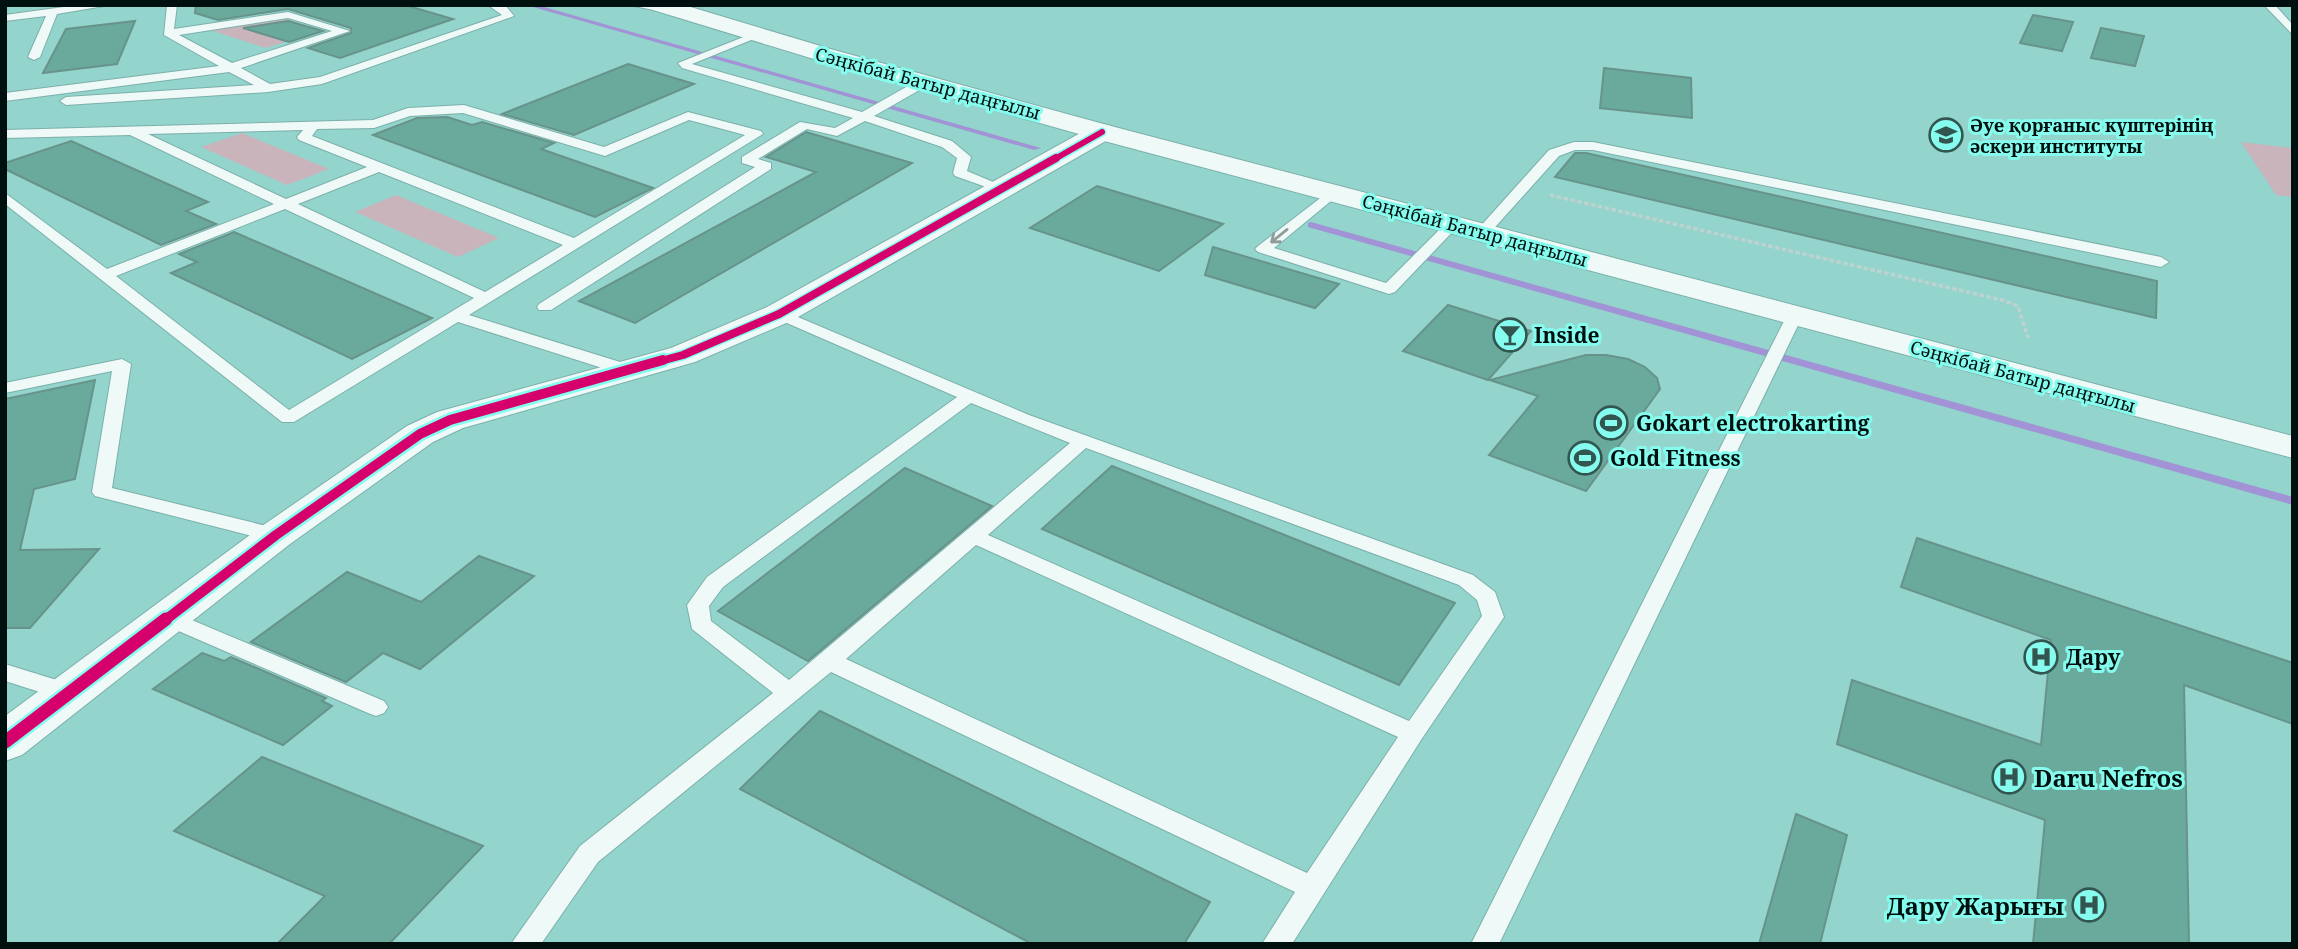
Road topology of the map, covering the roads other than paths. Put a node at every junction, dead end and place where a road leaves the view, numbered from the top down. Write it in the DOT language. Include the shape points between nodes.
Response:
graph roads {
  1 [pos="105,5"];
  2 [pos="172,5"];
  3 [pos="493,5"];
  4 [pos="634,5"];
  5 [pos="661,5"];
  6 [pos="2269,5"];
  7 [pos="53,12"];
  8 [pos="685,13"];
  9 [pos="5,18"];
  10 [pos="2293,32"];
  11 [pos="167,33"];
  12 [pos="755,36"];
  13 [pos="34,57"];
  14 [pos="230,68"];
  15 [pos="926,81"];
  16 [pos="268,88"];
  17 [pos="5,97"];
  18 [pos="5,105"];
  19 [pos="870,113"];
  20 [pos="313,126"];
  21 [pos="131,131"];
  22 [pos="1102,132"];
  23 [pos="5,134"];
  24 [pos="379,167"];
  25 [pos="1003,189"];
  26 [pos="1332,193"];
  27 [pos="5,197"];
  28 [pos="286,204"];
  29 [pos="1468,228"];
  30 [pos="575,244"];
  31 [pos="2161,262"];
  32 [pos="105,275"];
  33 [pos="486,298"];
  34 [pos="545,307"];
  35 [pos="779,314"];
  36 [pos="456,316"];
  37 [pos="1789,329"];
  38 [pos="627,370"];
  39 [pos="5,388"];
  40 [pos="968,397"];
  41 [pos="1082,442"];
  42 [pos="2293,447"];
  43 [pos="276,535"];
  44 [pos="975,537"];
  45 [pos="168,618"];
  46 [pos="829,662"];
  47 [pos="5,672"];
  48 [pos="68,692"];
  49 [pos="788,692"];
  50 [pos="376,707"];
  51 [pos="1413,733"];
  52 [pos="5,743"];
  53 [pos="1312,888"];
  54 [pos="525,944"];
  55 [pos="1276,944"];
  56 [pos="1485,944"];
  1 -- 7 [label="lane"];
  2 -- 11 [label="lane"];
  3 -- 16 [label="lane" via="509,16 322,80"];
  4 -- 8 [label="lane"];
  5 -- 8 [label="main road, Сәңкібай Батыр даңғылы"];
  6 -- 10 [label="lane"];
  7 -- 9 [label="lane"];
  7 -- 13 [label="lane"];
  8 -- 12 [label="main road, Сәңкібай Батыр даңғылы"];
  11 -- 14 [label="lane"];
  11 -- 14 [label="lane" via="288,15 344,31"];
  12 -- 15 [label="main road, Сәңкібай Батыр даңғылы"];
  12 -- 19 [label="lane" via="684,63"];
  14 -- 16 [label="lane"];
  14 -- 17 [label="lane"];
  15 -- 19 [label="lane"];
  15 -- 22 [label="main road, Сәңкібай Батыр даңғылы"];
  16 -- 18 [label="lane"];
  19 -- 25 [label="lane" via="947,144 964,157 960,173"];
  19 -- 34 [label="lane" via="837,132 805,125 747,160 766,166"];
  20 -- 21 [label="lane"];
  20 -- 24 [label="lane" via="304,137"];
  20 -- 30 [label="lane" via="374,124 408,112 464,109 605,152 688,116 756,134"];
  21 -- 23 [label="lane"];
  21 -- 28 [label="lane"];
  22 -- 25 [label="main road"];
  22 -- 26 [label="main road, Сәңкібай Батыр даңғылы"];
  24 -- 28 [label="lane"];
  24 -- 30 [label="lane"];
  25 -- 35 [label="main road"];
  26 -- 29 [label="main road, Сәңкібай Батыр даңғылы"];
  26 -- 29 [label="lane, one-way" via="1263,249 1389,289 1427,250"];
  27 -- 32 [label="lane"];
  28 -- 32 [label="lane"];
  28 -- 33 [label="lane"];
  29 -- 31 [label="lane" via="1522,188 1554,153 1593,146"];
  29 -- 37 [label="main road, Сәңкібай Батыр даңғылы"];
  30 -- 33 [label="lane"];
  32 -- 36 [label="lane" via="288,418"];
  33 -- 36 [label="lane"];
  35 -- 38 [label="main road" via="683,355"];
  35 -- 40 [label="lane"];
  36 -- 38 [label="lane"];
  37 -- 42 [label="main road, Сәңкібай Батыр даңғылы"];
  37 -- 56 [label="lane"];
  38 -- 43 [label="main road" via="430,429"];
  39 -- 43 [label="lane" via="122,364 102,492"];
  40 -- 41 [label="lane"];
  40 -- 49 [label="lane" via="715,582 698,605 700,624"];
  41 -- 44 [label="lane"];
  41 -- 51 [label="lane" via="1466,580 1487,597 1493,617"];
  43 -- 45 [label="main road"];
  44 -- 46 [label="lane"];
  44 -- 51 [label="lane"];
  45 -- 48 [label="main road"];
  45 -- 50 [label="lane"];
  46 -- 49 [label="lane"];
  46 -- 53 [label="lane"];
  47 -- 48 [label="lane"];
  48 -- 52 [label="main road"];
  49 -- 54 [label="lane" via="589,854"];
  51 -- 53 [label="lane"];
  53 -- 55 [label="lane"];
}
